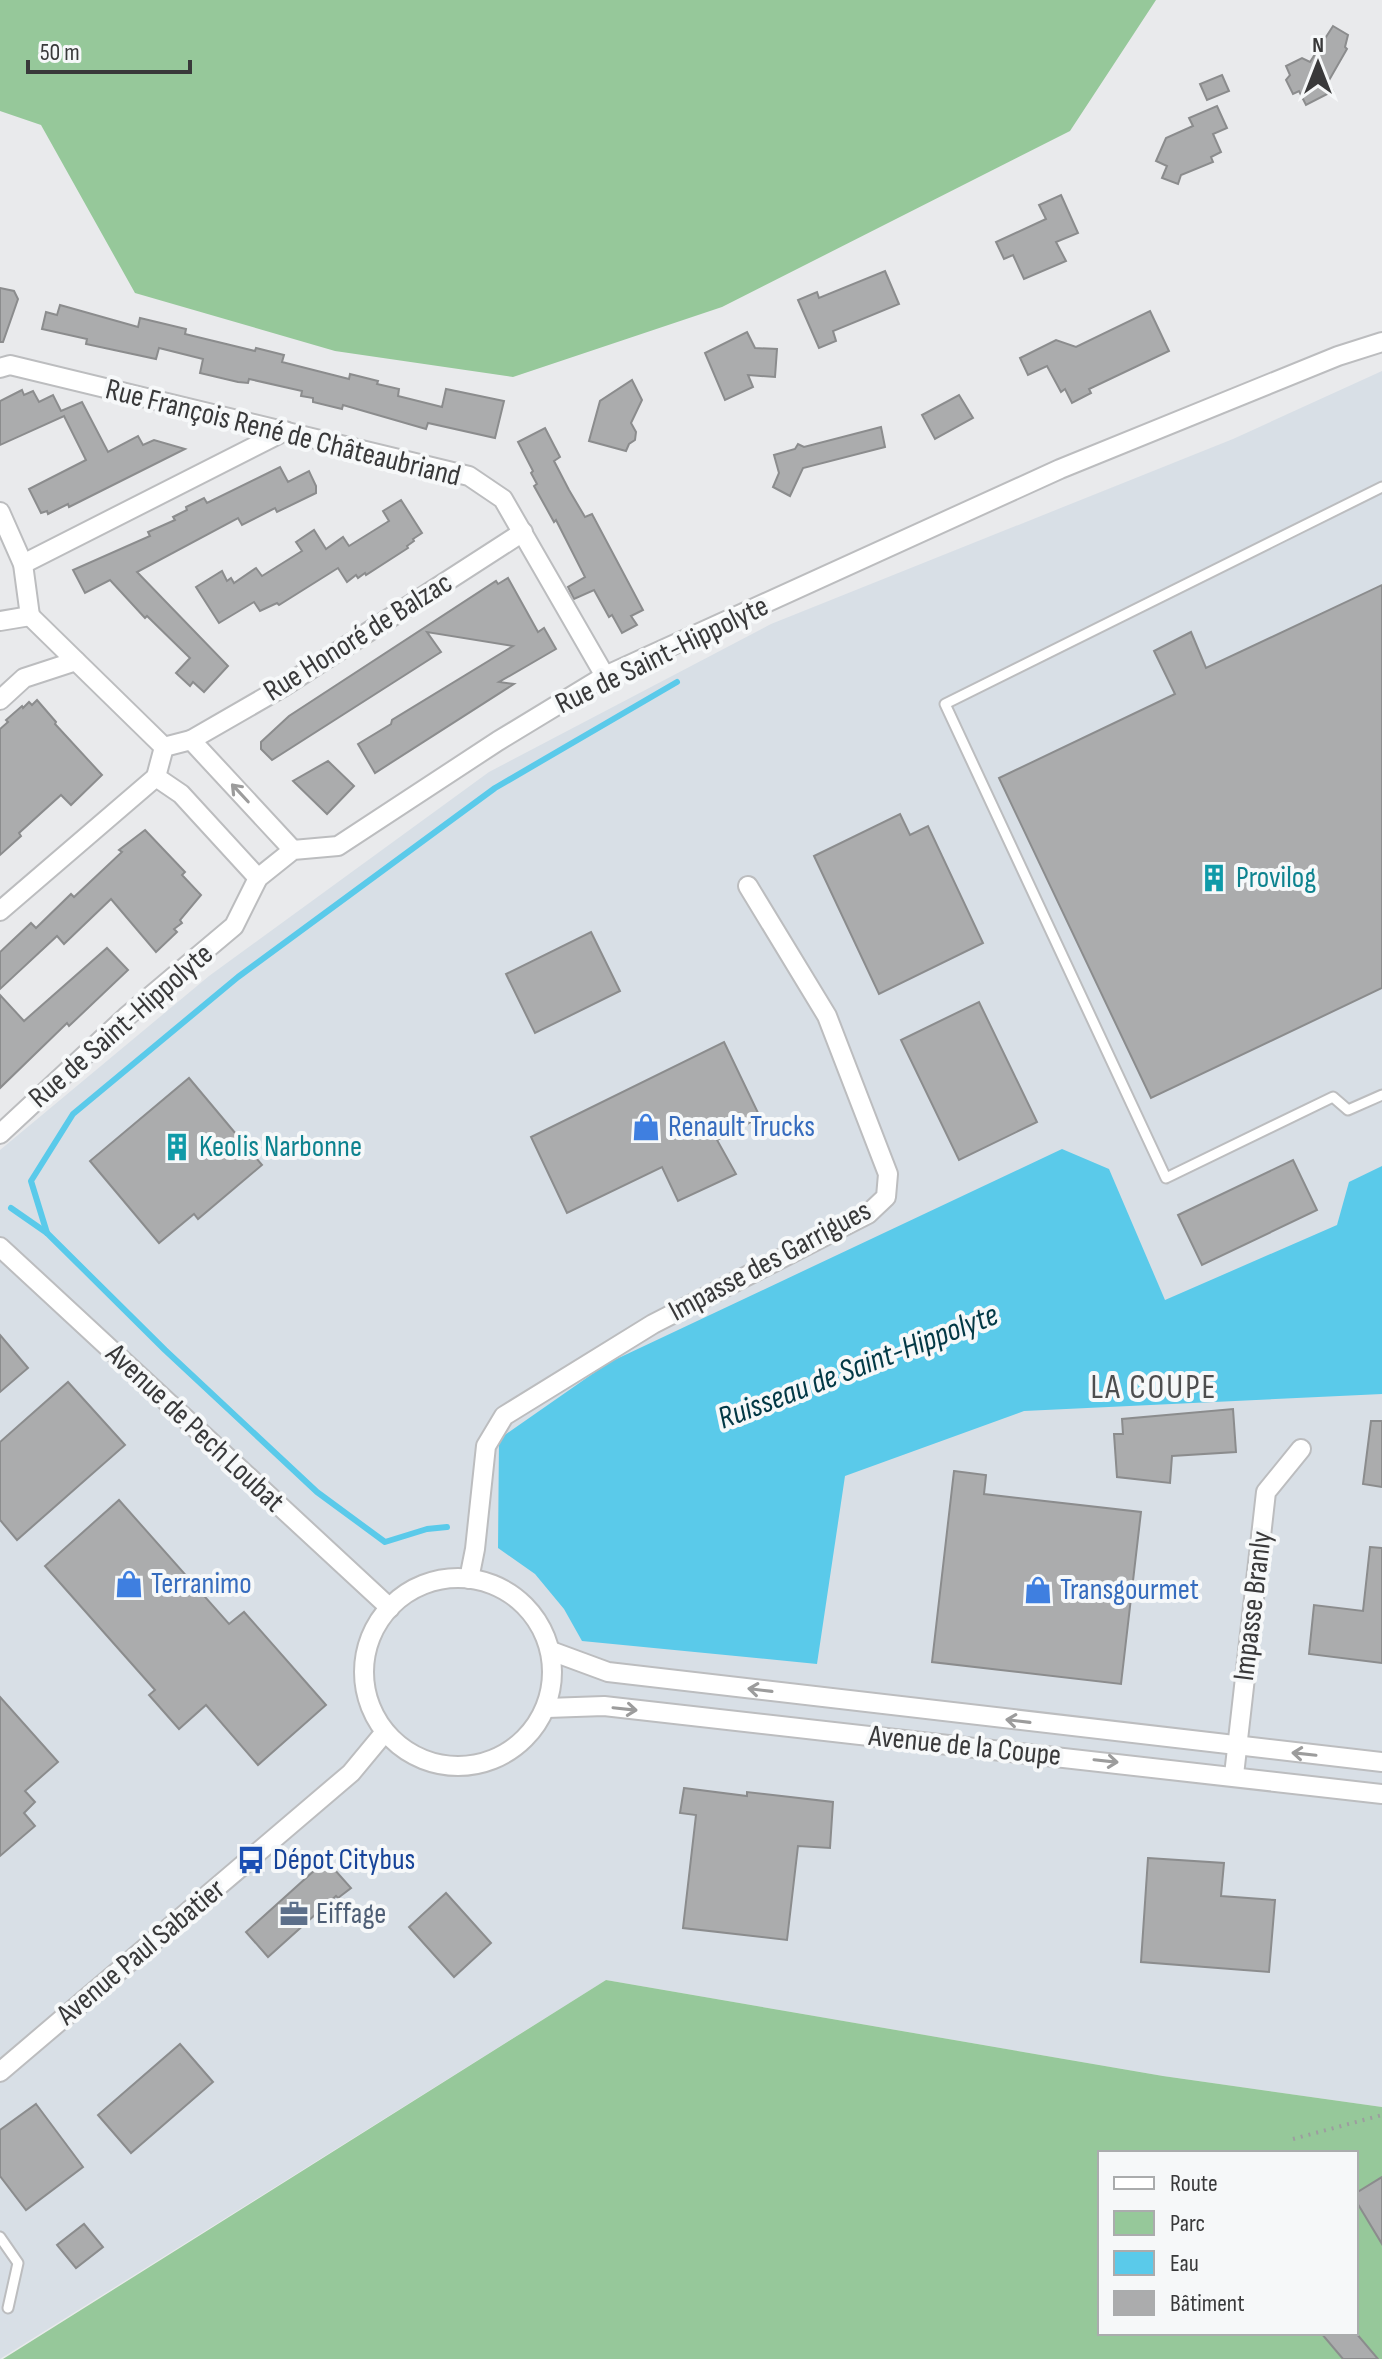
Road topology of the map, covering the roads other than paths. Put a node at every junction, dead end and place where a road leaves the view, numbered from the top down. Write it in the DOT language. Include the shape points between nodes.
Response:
graph roads {
  1 [pos="1382,342"];
  2 [pos="0,368"];
  3 [pos="285,431"];
  4 [pos="1382,487"];
  5 [pos="0,512"];
  6 [pos="523,532"];
  7 [pos="23,564"];
  8 [pos="30,616"];
  9 [pos="0,621"];
  10 [pos="76,661"];
  11 [pos="605,676"];
  12 [pos="0,700"];
  13 [pos="191,740"];
  14 [pos="164,747"];
  15 [pos="156,777"];
  16 [pos="293,850"];
  17 [pos="258,878"];
  18 [pos="748,886"];
  19 [pos="0,911"];
  20 [pos="1382,1095"];
  21 [pos="0,1134"];
  22 [pos="0,1247"];
  23 [pos="1301,1449"];
  24 [pos="469,1579"];
  25 [pos="390,1608"];
  26 [pos="551,1651"];
  27 [pos="547,1708"];
  28 [pos="385,1732"];
  29 [pos="1236,1747"];
  30 [pos="1382,1762"];
  31 [pos="1234,1775"];
  32 [pos="1382,1794"];
  33 [pos="0,2072"];
  34 [pos="0,2237"];
  35 [pos="8,2308"];
  1 -- 11 [label="street, Rue de Saint-Hippolyte" via="1060,469"];
  2 -- 3 [label="street, Rue François René de Châteaubriand" via="10,365"];
  3 -- 6 [label="street, Rue François René de Châteaubriand" via="469,476 503,499"];
  3 -- 7 [label="street"];
  4 -- 20 [label="lane" via="945,704 1166,1178 1333,1097 1348,1110"];
  5 -- 7 [label="street"];
  6 -- 11 [label="street, Rue François René de Châteaubriand"];
  6 -- 13 [label="street, Rue Honoré de Balzac"];
  7 -- 8 [label="street"];
  8 -- 9 [label="street"];
  8 -- 10 [label="street"];
  10 -- 12 [label="street" via="24,678"];
  10 -- 14 [label="street"];
  11 -- 16 [label="street, Rue de Saint-Hippolyte" via="338,846"];
  13 -- 14 [label="street, Rue Honoré de Balzac"];
  16 -- 13 [label="street, one-way"];
  14 -- 15 [label="street"];
  15 -- 17 [label="street" via="181,794"];
  15 -- 19 [label="street"];
  16 -- 17 [label="street, Rue de Saint-Hippolyte"];
  17 -- 21 [label="street, Rue de Saint-Hippolyte" via="234,926"];
  18 -- 24 [label="street, Impasse des Garrigues" via="827,1016 888,1174 886,1197 868,1214 653,1324 504,1416 486,1446"];
  22 -- 25 [label="street, Avenue de Pech Loubat"];
  23 -- 29 [label="street, Impasse Branly" via="1266,1492"];
  24 -- 25 [label="street" via="426,1585"];
  24 -- 26 [label="street" via="497,1586 522,1602 540,1624"];
  25 -- 28 [label="street" via="374,1630 366,1656 371,1709"];
  26 -- 27 [label="street"];
  29 -- 26 [label="street, Avenue de la Coupe, one-way" via="608,1672"];
  27 -- 28 [label="street" via="530,1735 504,1756 473,1766 441,1765 410,1753"];
  27 -- 31 [label="street, Avenue de la Coupe, one-way" via="604,1706"];
  28 -- 33 [label="street, Avenue Paul Sabatier" via="351,1773"];
  30 -- 29 [label="street, Avenue de la Coupe, one-way"];
  29 -- 31 [label="street, Impasse Branly"];
  31 -- 32 [label="street, Avenue de la Coupe"];
  34 -- 35 [label="lane" via="18,2263"];
}
